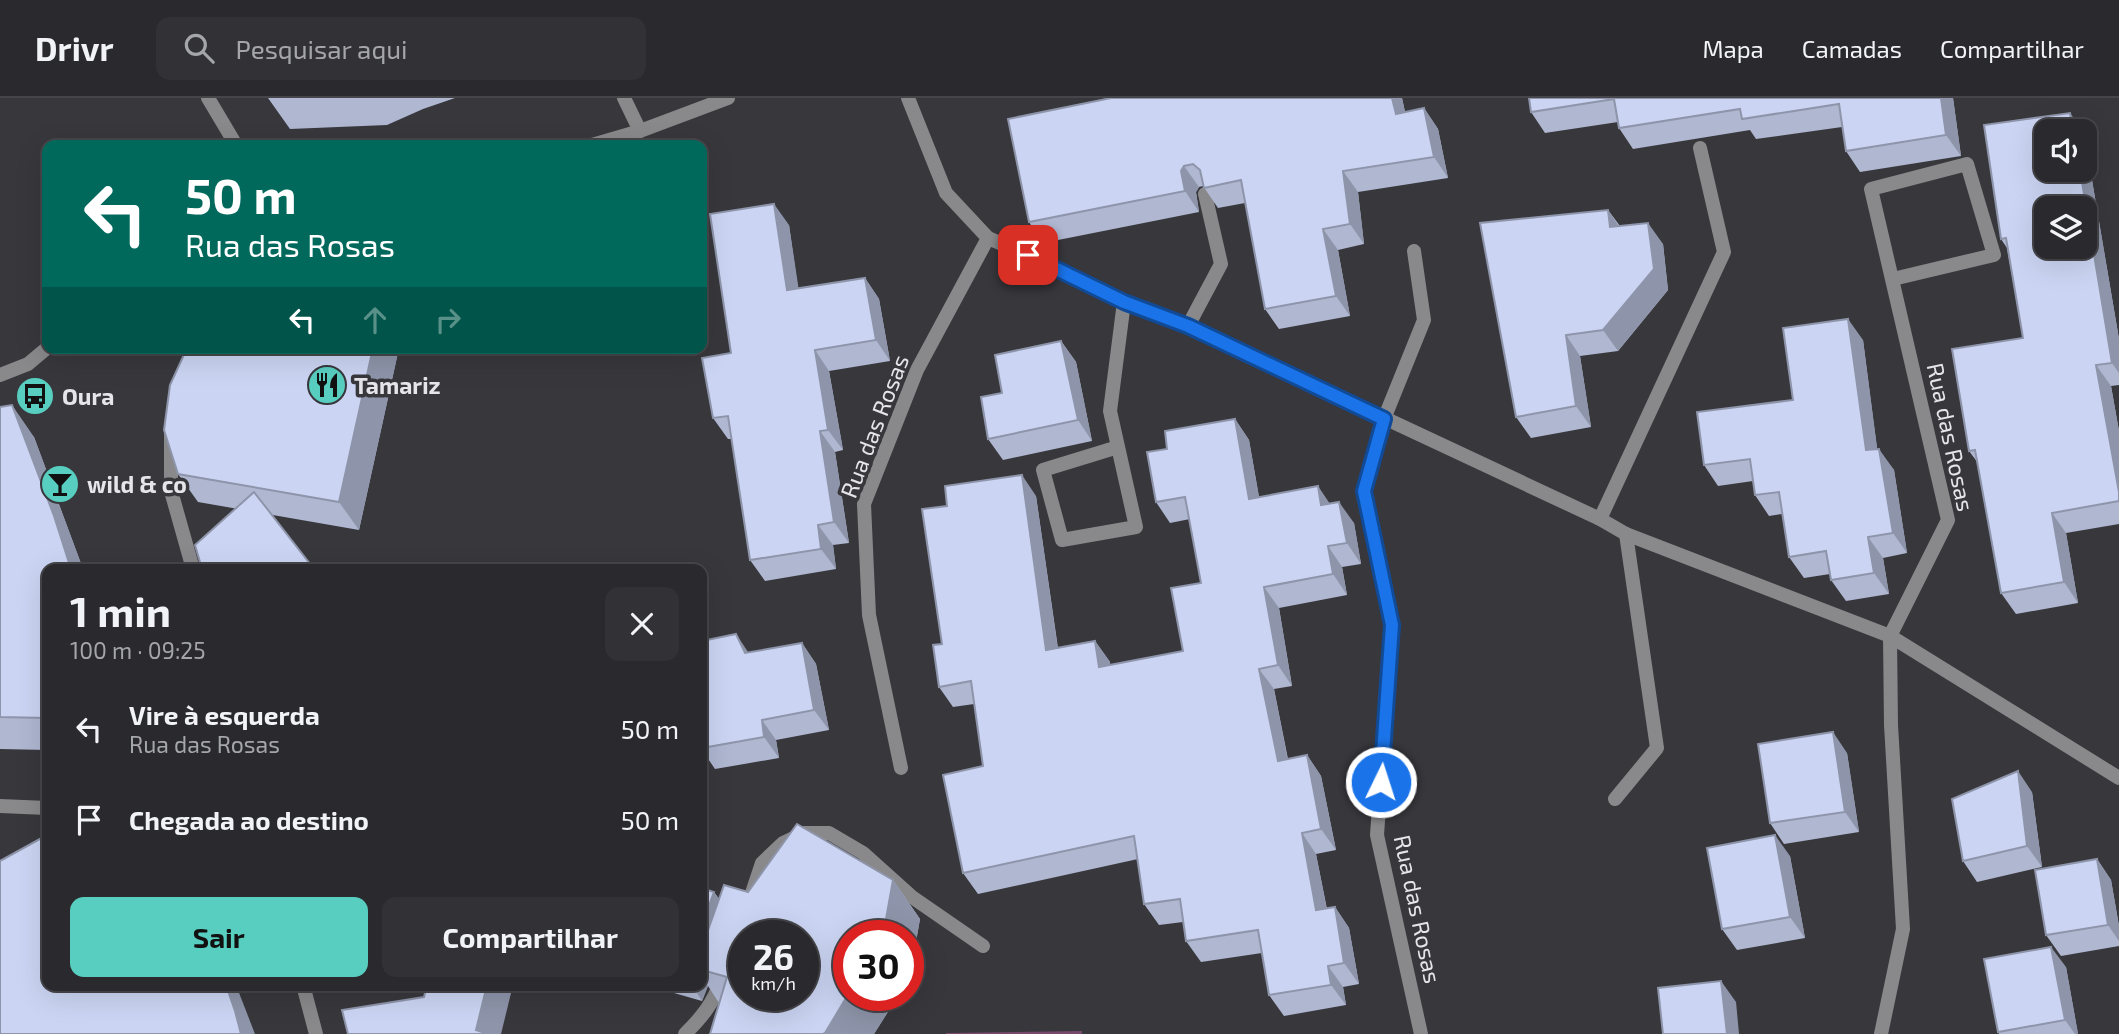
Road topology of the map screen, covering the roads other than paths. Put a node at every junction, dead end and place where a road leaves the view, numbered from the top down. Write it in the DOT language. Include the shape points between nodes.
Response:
graph roads {
  1 [pos="208,98"];
  2 [pos="624,98"];
  3 [pos="728,98"];
  4 [pos="908,98"];
  5 [pos="640,131"];
  6 [pos="233,140"];
  7 [pos="609,140"];
  8 [pos="1700,148"];
  9 [pos="1205,194"];
  10 [pos="988,238"];
  11 [pos="1414,251"];
  12 [pos="1893,279"];
  13 [pos="1124,302"];
  14 [pos="1188,326"];
  15 [pos="42,352"];
  16 [pos="0,375"];
  17 [pos="176,419"];
  18 [pos="1384,419"];
  19 [pos="1118,447"];
  20 [pos="1600,519"];
  21 [pos="1626,534"];
  22 [pos="192,564"];
  23 [pos="1890,636"];
  24 [pos="901,768"];
  25 [pos="2119,778"];
  26 [pos="1615,799"];
  27 [pos="0,806"];
  28 [pos="42,808"];
  29 [pos="747,907"];
  30 [pos="983,946"];
  31 [pos="724,972"];
  32 [pos="305,991"];
  33 [pos="316,1034"];
  34 [pos="684,1034"];
  35 [pos="1421,1034"];
  36 [pos="1881,1034"];
  1 -- 6 [label="street"];
  2 -- 5 [label="street"];
  3 -- 5 [label="street"];
  4 -- 10 [label="street" via="946,193"];
  5 -- 7 [label="street"];
  8 -- 20 [label="street" via="1724,252"];
  9 -- 14 [label="street" via="1221,264"];
  10 -- 13 [label="street"];
  10 -- 24 [label="street, Rua das Rosas" via="917,370 863,504 869,615"];
  11 -- 18 [label="street, Rua das Rosas" via="1424,320"];
  12 -- 12 [label="street, Rua das Rosas" via="1871,189 1967,164 1994,255"];
  12 -- 23 [label="street, Rua das Rosas" via="1948,520"];
  13 -- 14 [label="street"];
  13 -- 19 [label="street" via="1110,411"];
  14 -- 18 [label="street"];
  15 -- 16 [label="street"];
  17 -- 22 [label="street" via="171,431 172,491"];
  18 -- 20 [label="street"];
  18 -- 35 [label="street, Rua das Rosas" via="1364,491 1392,625 1377,835"];
  19 -- 19 [label="street" via="1043,470 1062,540 1136,527"];
  20 -- 21 [label="street"];
  21 -- 23 [label="street"];
  21 -- 26 [label="street" via="1657,748"];
  23 -- 25 [label="street"];
  23 -- 36 [label="street, Rua das Rosas" via="1903,929"];
  27 -- 28 [label="street"];
  29 -- 30 [label="street" via="762,863 783,843 804,833 829,833 863,853 912,897"];
  31 -- 34 [label="street" via="705,1015"];
  32 -- 33 [label="street"];
}
